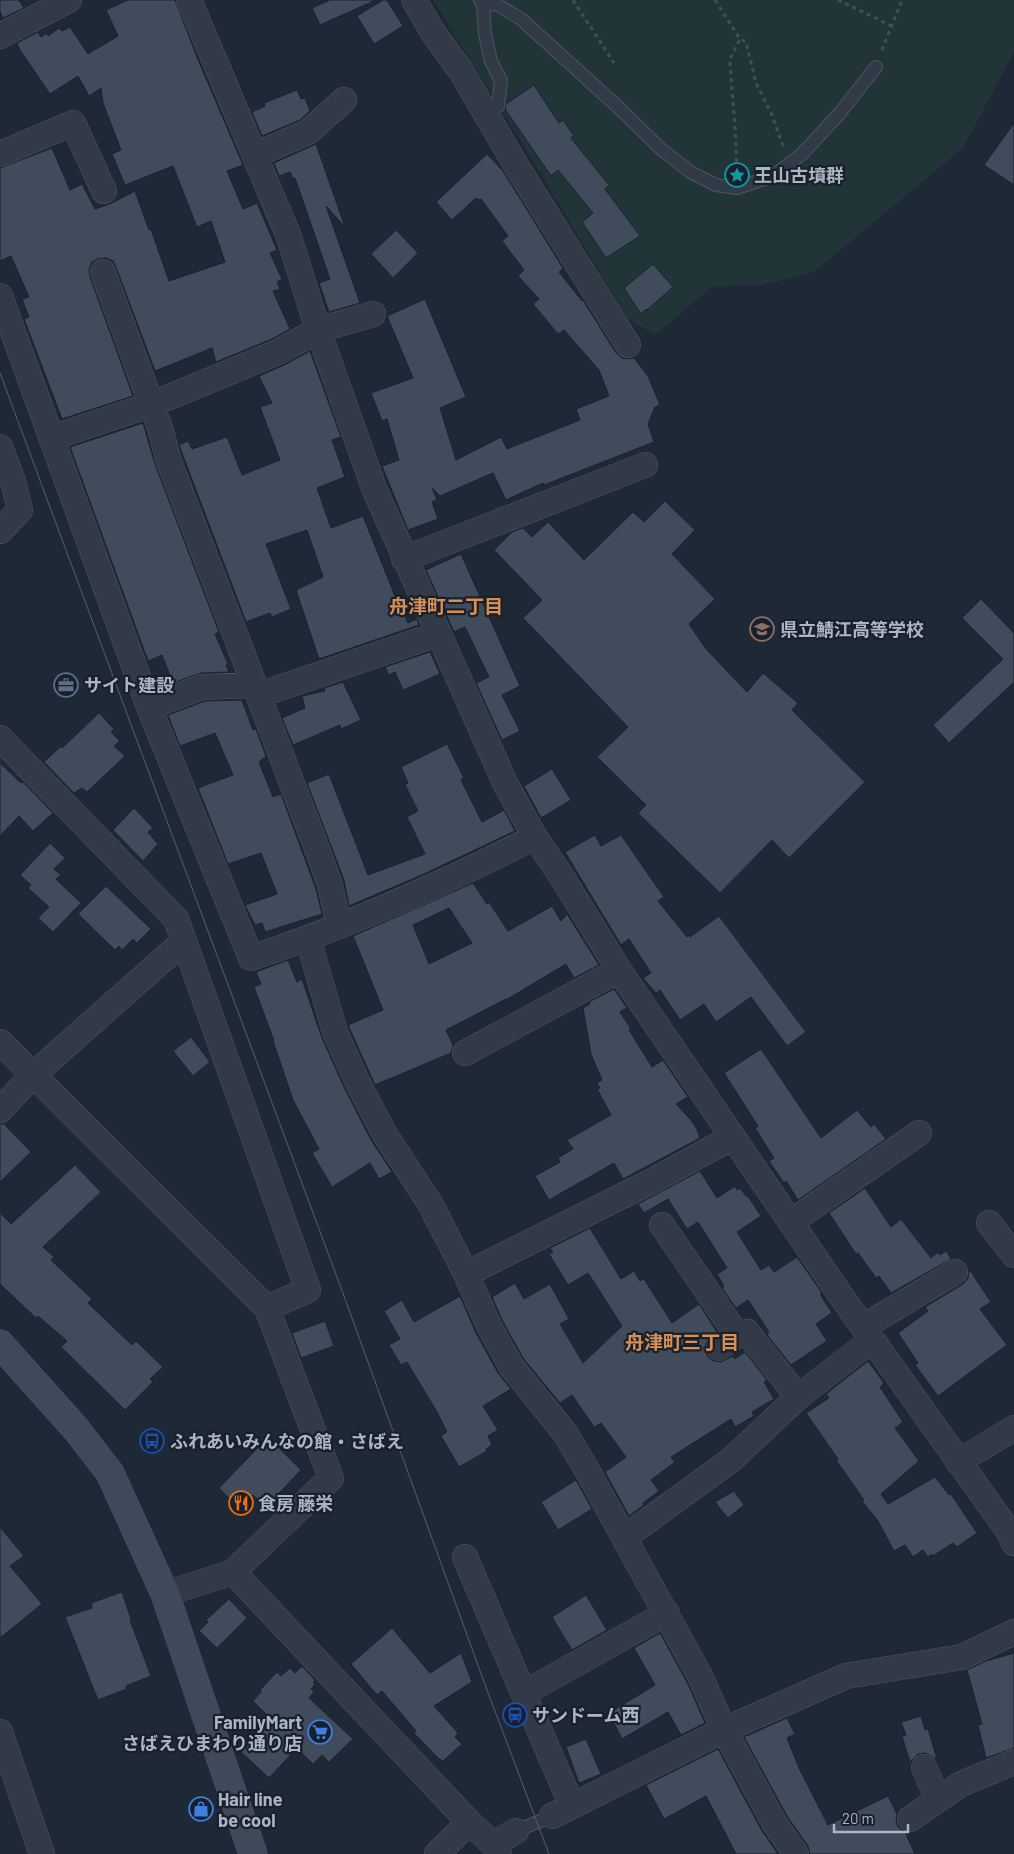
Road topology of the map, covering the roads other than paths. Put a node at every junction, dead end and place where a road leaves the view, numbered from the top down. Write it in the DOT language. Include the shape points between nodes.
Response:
graph roads {
  1 [pos="69,0"];
  2 [pos="189,0"];
  3 [pos="414,0"];
  4 [pos="482,2"];
  5 [pos="0,36"];
  6 [pos="876,67"];
  7 [pos="344,100"];
  8 [pos="498,106"];
  9 [pos="0,154"];
  10 [pos="255,155"];
  11 [pos="104,191"];
  12 [pos="103,272"];
  13 [pos="0,296"];
  14 [pos="373,314"];
  15 [pos="318,330"];
  16 [pos="628,345"];
  17 [pos="150,405"];
  18 [pos="51,438"];
  19 [pos="0,447"];
  20 [pos="644,466"];
  21 [pos="0,531"];
  22 [pos="404,559"];
  23 [pos="438,634"];
  24 [pos="256,690"];
  25 [pos="149,707"];
  26 [pos="0,738"];
  27 [pos="535,837"];
  28 [pos="342,925"];
  29 [pos="308,940"];
  30 [pos="184,941"];
  31 [pos="619,970"];
  32 [pos="0,1042"];
  33 [pos="465,1054"];
  34 [pos="34,1074"];
  35 [pos="0,1110"];
  36 [pos="920,1133"];
  37 [pos="733,1137"];
  38 [pos="791,1222"];
  39 [pos="988,1223"];
  40 [pos="662,1225"];
  41 [pos="1014,1255"];
  42 [pos="955,1272"];
  43 [pos="466,1274"];
  44 [pos="267,1308"];
  45 [pos="868,1334"];
  46 [pos="0,1344"];
  47 [pos="798,1397"];
  48 [pos="1014,1428"];
  49 [pos="958,1462"];
  50 [pos="625,1537"];
  51 [pos="1014,1544"];
  52 [pos="465,1557"];
  53 [pos="233,1572"];
  54 [pos="165,1594"];
  55 [pos="667,1613"];
  56 [pos="1014,1632"];
  57 [pos="524,1694"];
  58 [pos="724,1730"];
  59 [pos="0,1732"];
  60 [pos="1014,1762"];
  61 [pos="924,1767"];
  62 [pos="938,1800"];
  63 [pos="562,1811"];
  64 [pos="910,1819"];
  65 [pos="469,1822"];
  66 [pos="516,1831"];
  67 [pos="496,1849"];
  68 [pos="42,1854"];
  69 [pos="253,1854"];
  70 [pos="437,1854"];
  71 [pos="796,1854"];
  1 -- 5 [label="street"];
  2 -- 10 [label="street"];
  3 -- 16 [label="street" via="461,71"];
  4 -- 6 [label="lane" via="496,4 521,19 662,150 692,173 716,185 737,188 773,176 797,158 839,114"];
  4 -- 8 [label="lane" via="491,61 501,82"];
  7 -- 10 [label="street" via="308,132"];
  9 -- 11 [label="street" via="73,124"];
  10 -- 15 [label="street" via="288,237"];
  12 -- 17 [label="street"];
  13 -- 18 [label="street"];
  14 -- 15 [label="street"];
  15 -- 17 [label="street" via="278,352"];
  15 -- 22 [label="street" via="374,488"];
  17 -- 18 [label="street"];
  17 -- 24 [label="street"];
  18 -- 25 [label="street"];
  19 -- 21 [label="street" via="20,510"];
  20 -- 22 [label="street"];
  22 -- 23 [label="street"];
  23 -- 24 [label="street"];
  23 -- 27 [label="street" via="506,785"];
  24 -- 25 [label="street" via="202,687"];
  24 -- 28 [label="street"];
  25 -- 29 [label="street" via="251,958"];
  26 -- 30 [label="street" via="176,919"];
  27 -- 28 [label="street" via="464,874"];
  27 -- 31 [label="street"];
  28 -- 29 [label="street"];
  29 -- 43 [label="street" via="335,1032 358,1083 384,1133 431,1205"];
  30 -- 34 [label="street"];
  30 -- 44 [label="street" via="308,1290"];
  31 -- 33 [label="street"];
  31 -- 37 [label="street"];
  32 -- 34 [label="street"];
  34 -- 35 [label="street"];
  34 -- 44 [label="street"];
  36 -- 38 [label="street"];
  37 -- 38 [label="street"];
  37 -- 43 [label="street"];
  38 -- 45 [label="street"];
  39 -- 41 [label="street"];
  40 -- 47 [label="street" via="728,1342 747,1332"];
  42 -- 45 [label="street"];
  43 -- 50 [label="street" via="511,1366 565,1433"];
  44 -- 53 [label="street" via="331,1478"];
  45 -- 47 [label="street"];
  45 -- 49 [label="street"];
  46 -- 54 [label="street" via="110,1472"];
  47 -- 50 [label="street" via="731,1460"];
  48 -- 49 [label="street"];
  49 -- 51 [label="street" via="1009,1532"];
  50 -- 55 [label="street" via="643,1575"];
  52 -- 57 [label="street"];
  53 -- 54 [label="street"];
  53 -- 65 [label="street"];
  54 -- 69 [label="street"];
  55 -- 57 [label="street"];
  55 -- 58 [label="street"];
  56 -- 58 [label="street" via="962,1657 846,1676"];
  57 -- 63 [label="street"];
  58 -- 63 [label="street"];
  58 -- 71 [label="street" via="774,1824"];
  59 -- 68 [label="street"];
  60 -- 62 [label="street" via="961,1784"];
  61 -- 62 [label="street"];
  62 -- 64 [label="street"];
  63 -- 66 [label="lane"];
  65 -- 67 [label="street"];
  65 -- 70 [label="street"];
  66 -- 67 [label="street"];
}
